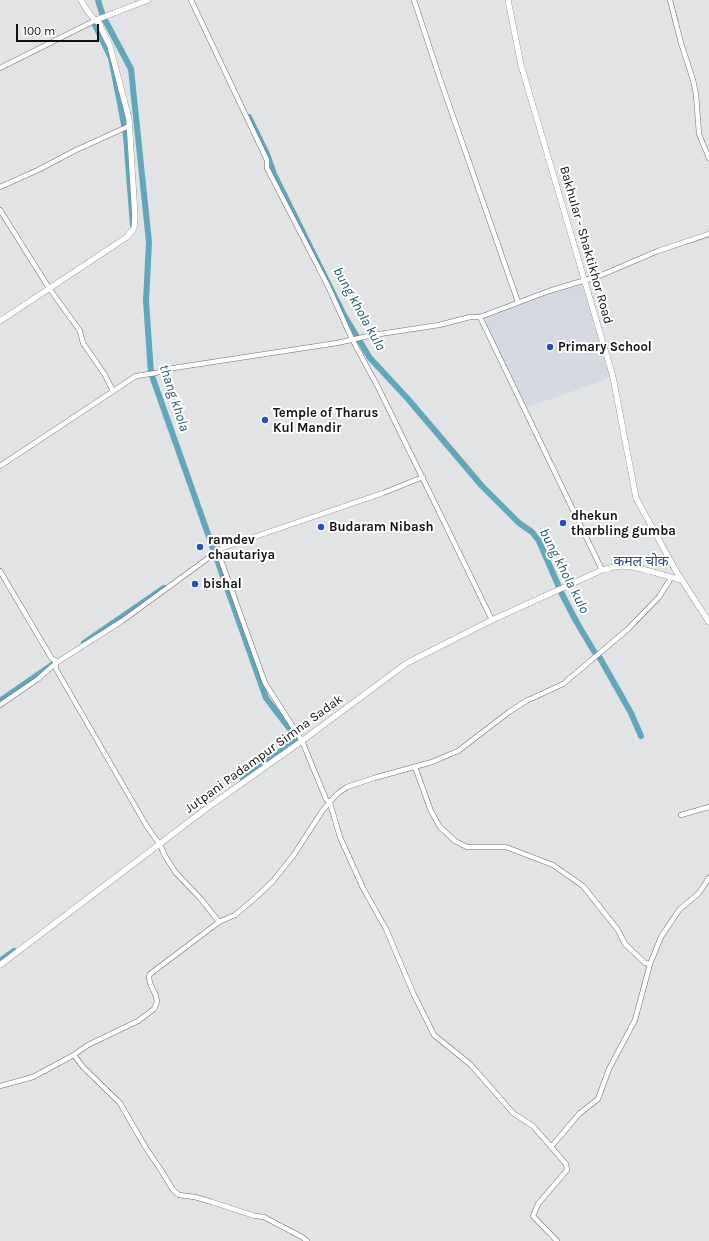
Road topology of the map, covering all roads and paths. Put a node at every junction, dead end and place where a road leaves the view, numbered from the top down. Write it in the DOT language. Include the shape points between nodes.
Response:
graph roads {
  1 [pos="80,0"];
  2 [pos="148,0"];
  3 [pos="191,0"];
  4 [pos="414,0"];
  5 [pos="508,0"];
  6 [pos="670,0"];
  7 [pos="96,20"];
  8 [pos="0,68"];
  9 [pos="126,128"];
  10 [pos="709,158"];
  11 [pos="0,188"];
  12 [pos="0,210"];
  13 [pos="709,234"];
  14 [pos="586,281"];
  15 [pos="50,288"];
  16 [pos="518,302"];
  17 [pos="480,317"];
  18 [pos="0,321"];
  19 [pos="353,339"];
  20 [pos="113,391"];
  21 [pos="0,466"];
  22 [pos="423,477"];
  23 [pos="218,552"];
  24 [pos="602,570"];
  25 [pos="0,571"];
  26 [pos="671,578"];
  27 [pos="682,580"];
  28 [pos="492,620"];
  29 [pos="709,622"];
  30 [pos="56,662"];
  31 [pos="0,705"];
  32 [pos="302,741"];
  33 [pos="416,768"];
  34 [pos="330,803"];
  35 [pos="709,807"];
  36 [pos="682,815"];
  37 [pos="160,845"];
  38 [pos="709,878"];
  39 [pos="219,922"];
  40 [pos="650,964"];
  41 [pos="0,965"];
  42 [pos="74,1055"];
  43 [pos="0,1086"];
  44 [pos="551,1147"];
  45 [pos="306,1241"];
  46 [pos="557,1241"];
  1 -- 7 [label="street"];
  2 -- 7 [label="street"];
  3 -- 19 [label="street" via="267,160 267,168"];
  4 -- 16 [label="street" via="440,82"];
  5 -- 14 [label="street, Bakhular - Shaktikhor Road" via="521,65"];
  6 -- 10 [label="street" via="694,87 699,134"];
  7 -- 8 [label="street"];
  7 -- 9 [label="street" via="110,46 129,119"];
  9 -- 11 [label="street"];
  9 -- 15 [label="street" via="134,228 127,237"];
  12 -- 15 [label="street"];
  13 -- 14 [label="street" via="658,251"];
  14 -- 16 [label="street"];
  14 -- 27 [label="street, Bakhular - Shaktikhor Road" via="613,377 636,498"];
  15 -- 18 [label="street"];
  15 -- 20 [label="street" via="80,331 83,343"];
  16 -- 17 [label="street"];
  17 -- 19 [label="street"];
  17 -- 24 [label="street"];
  19 -- 20 [label="street" via="167,369 136,376"];
  19 -- 22 [label="street"];
  20 -- 21 [label="street"];
  22 -- 23 [label="street" via="222,548"];
  22 -- 28 [label="street"];
  23 -- 30 [label="street" via="122,621"];
  23 -- 32 [label="street" via="265,684"];
  24 -- 26 [label="street, Jutpani Padampur Simna Sadak" via="620,566 642,569"];
  24 -- 28 [label="street, Jutpani Padampur Simna Sadak"];
  25 -- 30 [label="street" via="52,660"];
  26 -- 27 [label="street, Jutpani Padampur Simna Sadak"];
  26 -- 33 [label="street" via="659,597 628,629 563,684 513,709 458,751"];
  27 -- 29 [label="street, Bakhular - Shaktikhor Road"];
  28 -- 32 [label="street, Jutpani Padampur Simna Sadak" via="407,663"];
  30 -- 31 [label="street" via="38,679"];
  30 -- 37 [label="street" via="56,669"];
  32 -- 34 [label="street"];
  32 -- 37 [label="street, Jutpani Padampur Simna Sadak" via="207,808"];
  33 -- 34 [label="street" via="347,787"];
  33 -- 40 [label="street" via="431,811 440,827 454,841 467,847 506,847 553,865 583,886 618,930 625,944 645,963"];
  34 -- 39 [label="street" via="322,810 293,856 273,880 235,915"];
  34 -- 44 [label="street" via="340,837 363,888 386,929 434,1035 471,1065 513,1113 533,1126"];
  35 -- 36 [label="street"];
  37 -- 39 [label="street" via="176,873"];
  37 -- 41 [label="street, Jutpani Padampur Simna Sadak"];
  38 -- 40 [label="street" via="699,893 679,910 661,937"];
  39 -- 42 [label="street" via="150,974 148,977 157,1002 154,1009 138,1021 88,1045"];
  40 -- 44 [label="street" via="635,1020 609,1069 598,1099 579,1114"];
  42 -- 43 [label="street" via="33,1077"];
  42 -- 45 [label="street" via="120,1104 173,1190 179,1195 195,1197 264,1217"];
  44 -- 46 [label="street" via="568,1170 538,1204 534,1216"];
}
